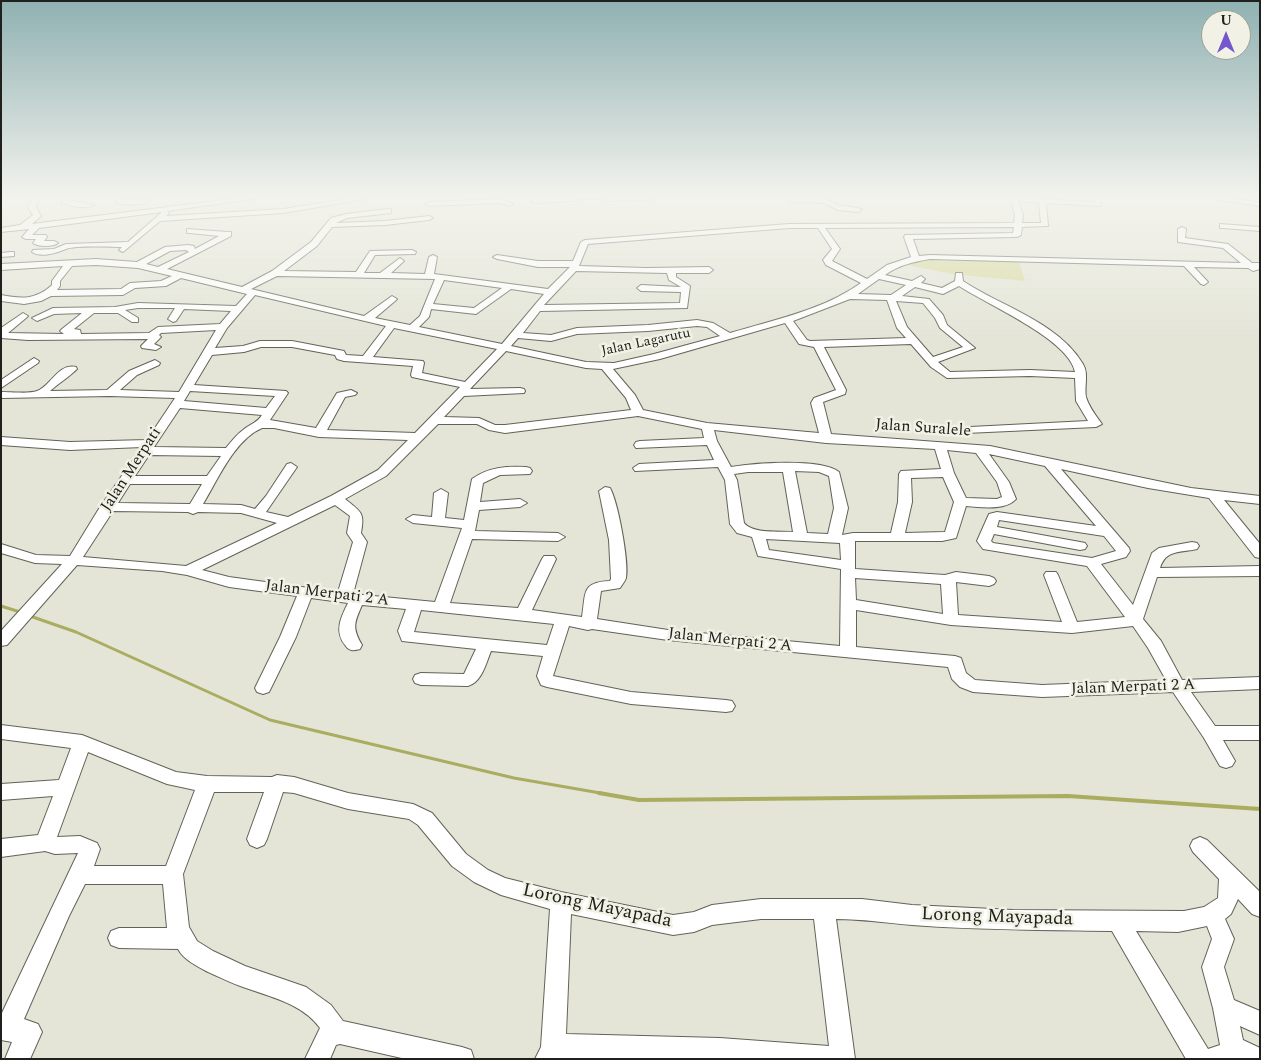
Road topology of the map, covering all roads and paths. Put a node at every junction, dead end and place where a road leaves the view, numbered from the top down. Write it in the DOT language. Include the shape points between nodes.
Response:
graph roads {
  1 [pos="65,246"];
  2 [pos="127,246"];
  3 [pos="206,246"];
  4 [pos="311,246"];
  5 [pos="585,246"];
  6 [pos="834,246"];
  7 [pos="912,246"];
  8 [pos="1228,246"];
  9 [pos="196,252"];
  10 [pos="412,252"];
  11 [pos="36,253"];
  12 [pos="11,254"];
  13 [pos="1,255"];
  14 [pos="433,257"];
  15 [pos="497,258"];
  16 [pos="916,258"];
  17 [pos="400,261"];
  18 [pos="108,262"];
  19 [pos="69,264"];
  20 [pos="138,265"];
  21 [pos="1187,265"];
  22 [pos="575,266"];
  23 [pos="1255,266"];
  24 [pos="1,267"];
  25 [pos="15,267"];
  26 [pos="159,270"];
  27 [pos="671,270"];
  28 [pos="709,270"];
  29 [pos="275,273"];
  30 [pos="1260,273"];
  31 [pos="180,275"];
  32 [pos="358,275"];
  33 [pos="382,276"];
  34 [pos="879,276"];
  35 [pos="429,277"];
  36 [pos="441,277"];
  37 [pos="1,278"];
  38 [pos="916,282"];
  39 [pos="1204,282"];
  40 [pos="868,283"];
  41 [pos="510,286"];
  42 [pos="641,288"];
  43 [pos="685,290"];
  44 [pos="248,291"];
  45 [pos="550,292"];
  46 [pos="47,293"];
  47 [pos="111,293"];
  48 [pos="849,296"];
  49 [pos="1,298"];
  50 [pos="392,298"];
  51 [pos="891,299"];
  52 [pos="100,303"];
  53 [pos="154,306"];
  54 [pos="181,306"];
  55 [pos="427,306"];
  56 [pos="684,306"];
  57 [pos="537,308"];
  58 [pos="238,309"];
  59 [pos="118,310"];
  60 [pos="91,311"];
  61 [pos="23,316"];
  62 [pos="37,318"];
  63 [pos="173,319"];
  64 [pos="365,319"];
  65 [pos="135,320"];
  66 [pos="787,320"];
  67 [pos="687,323"];
  68 [pos="392,324"];
  69 [pos="223,327"];
  70 [pos="411,329"];
  71 [pos="125,331"];
  72 [pos="155,333"];
  73 [pos="1,334"];
  74 [pos="516,335"];
  75 [pos="729,337"];
  76 [pos="913,341"];
  77 [pos="818,344"];
  78 [pos="156,347"];
  79 [pos="503,348"];
  80 [pos="208,352"];
  81 [pos="367,358"];
  82 [pos="34,361"];
  83 [pos="931,361"];
  84 [pos="155,363"];
  85 [pos="606,367"];
  86 [pos="72,369"];
  87 [pos="1081,375"];
  88 [pos="1,385"];
  89 [pos="463,389"];
  90 [pos="236,390"];
  91 [pos="520,391"];
  92 [pos="110,393"];
  93 [pos="351,393"];
  94 [pos="40,394"];
  95 [pos="1,395"];
  96 [pos="182,395"];
  97 [pos="232,410"];
  98 [pos="269,412"];
  99 [pos="638,413"];
  100 [pos="435,420"];
  101 [pos="262,424"];
  102 [pos="707,426"];
  103 [pos="970,431"];
  104 [pos="320,433"];
  105 [pos="417,437"];
  106 [pos="826,439"];
  107 [pos="1,441"];
  108 [pos="712,441"];
  109 [pos="640,445"];
  110 [pos="940,446"];
  111 [pos="147,447"];
  112 [pos="980,449"];
  113 [pos="230,452"];
  114 [pos="1050,464"];
  115 [pos="291,467"];
  116 [pos="724,467"];
  117 [pos="639,468"];
  118 [pos="786,468"];
  119 [pos="526,471"];
  120 [pos="948,473"];
  121 [pos="125,480"];
  122 [pos="212,480"];
  123 [pos="605,491"];
  124 [pos="441,493"];
  125 [pos="1212,495"];
  126 [pos="336,499"];
  127 [pos="1260,500"];
  128 [pos="961,502"];
  129 [pos="520,503"];
  130 [pos="474,506"];
  131 [pos="107,507"];
  132 [pos="193,510"];
  133 [pos="259,512"];
  134 [pos="413,520"];
  135 [pos="290,522"];
  136 [pos="438,522"];
  137 [pos="988,529"];
  138 [pos="468,530"];
  139 [pos="1108,532"];
  140 [pos="758,534"];
  141 [pos="897,536"];
  142 [pos="558,537"];
  143 [pos="801,537"];
  144 [pos="840,539"];
  145 [pos="1080,546"];
  146 [pos="1192,546"];
  147 [pos="1,548"];
  148 [pos="1260,554"];
  149 [pos="549,559"];
  150 [pos="74,560"];
  151 [pos="1092,562"];
  152 [pos="849,570"];
  153 [pos="188,571"];
  154 [pos="1260,571"];
  155 [pos="1151,573"];
  156 [pos="1051,575"];
  157 [pos="947,580"];
  158 [pos="989,581"];
  159 [pos="306,592"];
  160 [pos="350,598"];
  161 [pos="415,604"];
  162 [pos="849,604"];
  163 [pos="440,606"];
  164 [pos="523,614"];
  165 [pos="563,620"];
  166 [pos="951,620"];
  167 [pos="1135,620"];
  168 [pos="588,624"];
  169 [pos="1072,628"];
  170 [pos="5,637"];
  171 [pos="354,646"];
  172 [pos="486,646"];
  173 [pos="552,651"];
  174 [pos="848,651"];
  175 [pos="421,679"];
  176 [pos="1260,683"];
  177 [pos="1177,685"];
  178 [pos="264,688"];
  179 [pos="726,706"];
  180 [pos="1,732"];
  181 [pos="1210,733"];
  182 [pos="1260,733"];
  183 [pos="82,742"];
  184 [pos="1226,761"];
  185 [pos="277,783"];
  186 [pos="207,784"];
  187 [pos="64,787"];
  188 [pos="1,792"];
  189 [pos="257,840"];
  190 [pos="47,842"];
  191 [pos="1200,846"];
  192 [pos="1,848"];
  193 [pos="173,874"];
  194 [pos="1230,874"];
  195 [pos="80,875"];
  196 [pos="561,902"];
  197 [pos="1260,907"];
  198 [pos="824,909"];
  199 [pos="1212,914"];
  200 [pos="1118,921"];
  201 [pos="119,938"];
  202 [pos="182,939"];
  203 [pos="1225,1008"];
  204 [pos="1260,1023"];
  205 [pos="336,1033"];
  206 [pos="550,1055"];
  207 [pos="1234,1056"];
  208 [pos="17,1059"];
  209 [pos="318,1059"];
  210 [pos="462,1059"];
  211 [pos="839,1059"];
  212 [pos="843,1059"];
  213 [pos="1200,1059"];
  1 -- 11 [label="street"];
  2 -- 18 [label="street"];
  3 -- 9 [label="street"];
  4 -- 29 [label="street"];
  5 -- 22 [label="street"];
  6 -- 40 [label="street" via="836,249 827,260 829,263"];
  7 -- 16 [label="street"];
  8 -- 23 [label="street"];
  9 -- 20 [label="street" via="190,248 172,248"];
  9 -- 26 [label="street"];
  10 -- 32 [label="street" via="372,253"];
  12 -- 13 [label="street"];
  14 -- 35 [label="street"];
  15 -- 22 [label="street"];
  16 -- 21 [label="street, Jalan Lagarutu"];
  16 -- 34 [label="street, Jalan Lagarutu"];
  17 -- 33 [label="street"];
  18 -- 19 [label="street, Jalan Lagarutu"];
  18 -- 20 [label="street, Jalan Lagarutu"];
  19 -- 25 [label="street, Jalan Lagarutu"];
  19 -- 46 [label="street" via="56,281 56,286"];
  20 -- 26 [label="street, Jalan Lagarutu"];
  21 -- 23 [label="street, Jalan Lagarutu"];
  21 -- 39 [label="street"];
  22 -- 27 [label="street"];
  22 -- 45 [label="street"];
  23 -- 30 [label="street"];
  24 -- 25 [label="street, Jalan Lagarutu"];
  25 -- 37 [label="street"];
  26 -- 31 [label="street, Jalan Lagarutu"];
  27 -- 28 [label="street"];
  27 -- 43 [label="street" via="672,278 686,286"];
  29 -- 32 [label="street, Jalan Merpati"];
  29 -- 44 [label="street, Jalan Merpati"];
  31 -- 44 [label="street, Jalan Lagarutu"];
  31 -- 47 [label="street" via="163,284 136,285 125,292"];
  32 -- 33 [label="street, Jalan Merpati"];
  33 -- 35 [label="street, Jalan Merpati"];
  34 -- 38 [label="street"];
  34 -- 40 [label="street, Jalan Lagarutu"];
  35 -- 36 [label="street, Jalan Merpati"];
  36 -- 41 [label="street, Jalan Merpati"];
  36 -- 55 [label="street"];
  38 -- 51 [label="street"];
  38 -- 87 [label="street" via="942,291 959,279 977,295 1044,332 1076,362"];
  40 -- 48 [label="street, Jalan Lagarutu"];
  41 -- 45 [label="street, Jalan Merpati"];
  41 -- 55 [label="street" via="477,310"];
  42 -- 43 [label="street"];
  43 -- 56 [label="street"];
  44 -- 58 [label="street, Jalan Merpati"];
  44 -- 64 [label="street, Jalan Lagarutu"];
  45 -- 57 [label="street"];
  46 -- 47 [label="street"];
  46 -- 49 [label="street" via="34,301"];
  47 -- 52 [label="street"];
  48 -- 51 [label="street"];
  48 -- 66 [label="street, Jalan Lagarutu"];
  50 -- 64 [label="street"];
  51 -- 76 [label="street" via="902,328"];
  51 -- 83 [label="street" via="926,301 940,317 943,326 970,346"];
  53 -- 54 [label="street"];
  53 -- 59 [label="street" via="123,306"];
  53 -- 65 [label="street"];
  54 -- 58 [label="street"];
  54 -- 63 [label="street"];
  55 -- 70 [label="street" via="424,317"];
  56 -- 57 [label="street"];
  56 -- 67 [label="street"];
  57 -- 74 [label="street"];
  58 -- 69 [label="street, Jalan Merpati"];
  59 -- 60 [label="street"];
  59 -- 65 [label="street"];
  60 -- 62 [label="street" via="51,311"];
  60 -- 71 [label="street" via="65,331"];
  61 -- 73 [label="street"];
  64 -- 68 [label="street, Jalan Lagarutu"];
  65 -- 71 [label="street"];
  66 -- 75 [label="street, Jalan Lagarutu"];
  66 -- 77 [label="street" via="803,342"];
  67 -- 74 [label="street" via="577,332 551,338"];
  67 -- 75 [label="street" via="707,324"];
  68 -- 70 [label="street, Jalan Lagarutu"];
  68 -- 81 [label="street"];
  69 -- 72 [label="street"];
  69 -- 80 [label="street, Jalan Merpati"];
  70 -- 79 [label="street, Jalan Lagarutu"];
  71 -- 72 [label="street"];
  72 -- 73 [label="street" via="28,337"];
  72 -- 78 [label="street" via="156,337 146,346"];
  74 -- 79 [label="street"];
  75 -- 85 [label="street, Jalan Lagarutu"];
  76 -- 77 [label="street"];
  76 -- 83 [label="street"];
  77 -- 106 [label="street" via="841,390 817,403"];
  79 -- 85 [label="street, Jalan Lagarutu"];
  79 -- 89 [label="street"];
  80 -- 81 [label="street" via="244,350 255,345 292,344 338,353 344,358"];
  80 -- 96 [label="street, Jalan Merpati"];
  81 -- 89 [label="street" via="417,362 420,364 416,375 449,380"];
  82 -- 88 [label="street"];
  83 -- 87 [label="street" via="944,373 956,376"];
  84 -- 92 [label="street" via="133,373"];
  85 -- 99 [label="street" via="631,397"];
  86 -- 94 [label="street"];
  87 -- 103 [label="street" via="1080,397 1096,424"];
  89 -- 91 [label="street"];
  89 -- 100 [label="street"];
  90 -- 96 [label="street"];
  90 -- 97 [label="street" via="241,401"];
  90 -- 98 [label="street" via="282,393"];
  92 -- 94 [label="street"];
  92 -- 96 [label="street"];
  93 -- 104 [label="street" via="341,395"];
  94 -- 95 [label="street"];
  96 -- 97 [label="street"];
  96 -- 111 [label="street, Jalan Merpati"];
  97 -- 98 [label="street"];
  98 -- 101 [label="street"];
  99 -- 100 [label="street, Jalan Suralele" via="505,429 479,421"];
  99 -- 102 [label="street, Jalan Suralele"];
  100 -- 105 [label="street"];
  101 -- 104 [label="street"];
  101 -- 113 [label="street" via="246,433"];
  102 -- 106 [label="street, Jalan Suralele"];
  102 -- 108 [label="street"];
  104 -- 105 [label="street"];
  105 -- 126 [label="street" via="382,473"];
  106 -- 110 [label="street, Jalan Suralele"];
  107 -- 111 [label="street"];
  108 -- 109 [label="street"];
  108 -- 116 [label="street"];
  110 -- 112 [label="street, Jalan Suralele"];
  110 -- 120 [label="street"];
  111 -- 113 [label="street"];
  111 -- 121 [label="street, Jalan Merpati"];
  112 -- 114 [label="street, Jalan Suralele"];
  112 -- 128 [label="street" via="1003,482 1009,499 998,503"];
  113 -- 122 [label="street"];
  114 -- 125 [label="street, Jalan Suralele"];
  114 -- 139 [label="street"];
  115 -- 133 [label="street"];
  116 -- 117 [label="street"];
  116 -- 118 [label="street"];
  116 -- 140 [label="street" via="731,480 737,524 742,530"];
  118 -- 143 [label="street" via="790,473"];
  118 -- 144 [label="street" via="820,468 835,475 841,508"];
  119 -- 130 [label="street" via="505,471 481,478 477,482"];
  120 -- 128 [label="street"];
  120 -- 141 [label="street" via="905,474 905,502"];
  121 -- 122 [label="street"];
  121 -- 131 [label="street, Jalan Merpati"];
  122 -- 132 [label="street"];
  123 -- 168 [label="street" via="618,548 619,580 615,585 598,586 594,590"];
  124 -- 136 [label="street"];
  125 -- 127 [label="street, Jalan Suralele"];
  125 -- 148 [label="street"];
  126 -- 135 [label="street"];
  126 -- 160 [label="street" via="356,514 357,519 354,533 360,542"];
  128 -- 141 [label="street" via="948,536"];
  129 -- 130 [label="street"];
  130 -- 138 [label="street"];
  131 -- 132 [label="street"];
  131 -- 150 [label="street, Jalan Merpati"];
  132 -- 133 [label="street"];
  133 -- 135 [label="street"];
  134 -- 136 [label="street"];
  135 -- 153 [label="street"];
  136 -- 138 [label="street"];
  137 -- 139 [label="street" via="997,516"];
  137 -- 145 [label="street"];
  137 -- 151 [label="street" via="984,541 988,546"];
  138 -- 142 [label="street"];
  138 -- 163 [label="street"];
  139 -- 151 [label="street" via="1123,551"];
  140 -- 143 [label="street"];
  140 -- 152 [label="street" via="762,552 767,555"];
  141 -- 144 [label="street"];
  143 -- 144 [label="street"];
  144 -- 152 [label="street"];
  146 -- 155 [label="street" via="1159,553"];
  147 -- 150 [label="street, Jalan Merpati 2 A" via="35,560"];
  149 -- 164 [label="street"];
  150 -- 153 [label="street, Jalan Merpati 2 A"];
  150 -- 170 [label="street, Jalan Merpati"];
  151 -- 167 [label="street"];
  152 -- 157 [label="street"];
  152 -- 162 [label="street"];
  153 -- 159 [label="street, Jalan Merpati 2 A" via="229,582"];
  154 -- 155 [label="street"];
  155 -- 167 [label="street"];
  156 -- 169 [label="street"];
  157 -- 158 [label="street" via="956,577"];
  157 -- 166 [label="street"];
  159 -- 160 [label="street, Jalan Merpati 2 A"];
  159 -- 178 [label="street"];
  160 -- 161 [label="street, Jalan Merpati 2 A"];
  160 -- 171 [label="street" via="346,630 347,639"];
  161 -- 163 [label="street, Jalan Merpati 2 A"];
  161 -- 172 [label="street" via="406,636"];
  162 -- 166 [label="street"];
  162 -- 174 [label="street"];
  163 -- 164 [label="street, Jalan Merpati 2 A"];
  164 -- 165 [label="street, Jalan Merpati 2 A"];
  165 -- 168 [label="street, Jalan Merpati 2 A"];
  165 -- 173 [label="street"];
  166 -- 169 [label="street"];
  167 -- 169 [label="street"];
  167 -- 177 [label="street" via="1155,645"];
  168 -- 174 [label="street, Jalan Merpati 2 A" via="758,645"];
  172 -- 173 [label="street"];
  172 -- 175 [label="street" via="470,679"];
  173 -- 179 [label="street" via="545,679 550,683 631,698"];
  174 -- 177 [label="street, Jalan Merpati 2 A" via="955,662 961,679 980,687 1042,691"];
  176 -- 177 [label="street, Jalan Merpati 2 A"];
  177 -- 181 [label="street"];
  180 -- 183 [label="street, Lorong Mayapada"];
  181 -- 182 [label="street"];
  181 -- 184 [label="street"];
  183 -- 186 [label="street, Lorong Mayapada" via="174,779"];
  183 -- 187 [label="street"];
  185 -- 186 [label="street, Lorong Mayapada"];
  185 -- 189 [label="street"];
  185 -- 196 [label="street, Lorong Mayapada" via="307,788 348,801 413,812 424,819 459,860 481,876 501,886"];
  186 -- 193 [label="street"];
  187 -- 188 [label="street"];
  187 -- 190 [label="street"];
  190 -- 192 [label="street"];
  190 -- 195 [label="street" via="89,847"];
  191 -- 194 [label="street"];
  193 -- 195 [label="street"];
  193 -- 202 [label="street" via="178,930"];
  194 -- 197 [label="street"];
  194 -- 199 [label="street, Lorong Mayapada" via="1228,902"];
  195 -- 208 [label="street" via="60,910 7,1029 30,1032"];
  196 -- 198 [label="street, Lorong Mayapada" via="673,925 694,922 712,914 760,909"];
  196 -- 206 [label="street"];
  198 -- 200 [label="street, Lorong Mayapada" via="1012,920"];
  198 -- 212 [label="street"];
  199 -- 200 [label="street, Lorong Mayapada" via="1178,922"];
  199 -- 203 [label="street" via="1222,939 1213,967"];
  200 -- 213 [label="street"];
  201 -- 202 [label="street"];
  202 -- 205 [label="street" via="194,953 210,962 298,995 323,1013"];
  203 -- 204 [label="street"];
  203 -- 207 [label="street"];
  205 -- 209 [label="street" via="328,1037"];
  205 -- 210 [label="street"];
  206 -- 211 [label="street" via="566,1046 720,1050"];
}
